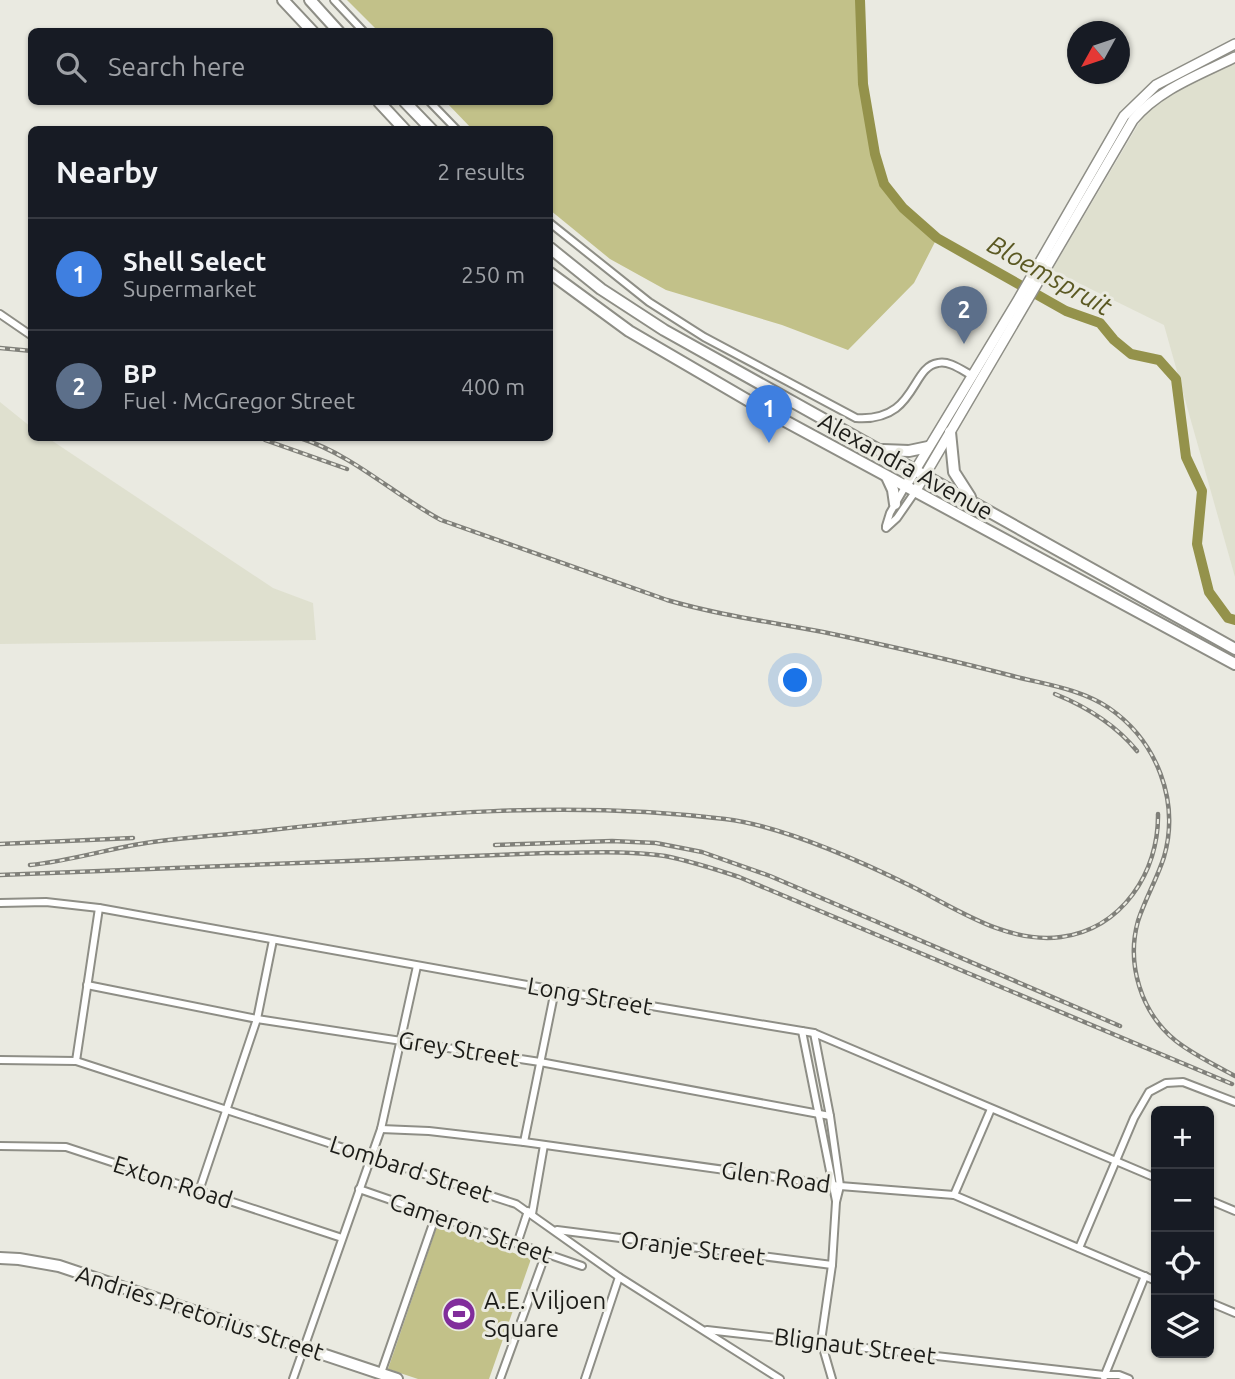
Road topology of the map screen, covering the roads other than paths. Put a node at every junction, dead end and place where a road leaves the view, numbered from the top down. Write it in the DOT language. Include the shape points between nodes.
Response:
graph roads {
  1 [pos="283,0"];
  2 [pos="310,0"];
  3 [pos="334,0"];
  4 [pos="309,28"];
  5 [pos="335,28"];
  6 [pos="360,28"];
  7 [pos="1235,44"];
  8 [pos="1235,57"];
  9 [pos="382,105"];
  10 [pos="408,105"];
  11 [pos="433,105"];
  12 [pos="401,126"];
  13 [pos="428,126"];
  14 [pos="453,126"];
  15 [pos="553,225"];
  16 [pos="553,251"];
  17 [pos="559,256"];
  18 [pos="553,267"];
  19 [pos="553,274"];
  20 [pos="1036,278"];
  21 [pos="0,314"];
  22 [pos="28,333"];
  23 [pos="977,378"];
  24 [pos="950,432"];
  25 [pos="864,444"];
  26 [pos="928,447"];
  27 [pos="920,472"];
  28 [pos="886,476"];
  29 [pos="910,489"];
  30 [pos="975,503"];
  31 [pos="895,504"];
  32 [pos="1235,649"];
  33 [pos="1235,664"];
  34 [pos="0,902"];
  35 [pos="99,908"];
  36 [pos="273,940"];
  37 [pos="417,966"];
  38 [pos="87,985"];
  39 [pos="555,990"];
  40 [pos="257,1019"];
  41 [pos="802,1031"];
  42 [pos="814,1033"];
  43 [pos="401,1039"];
  44 [pos="0,1060"];
  45 [pos="76,1061"];
  46 [pos="540,1062"];
  47 [pos="1235,1102"];
  48 [pos="226,1109"];
  49 [pos="991,1110"];
  50 [pos="819,1114"];
  51 [pos="831,1116"];
  52 [pos="381,1129"];
  53 [pos="524,1142"];
  54 [pos="544,1145"];
  55 [pos="0,1146"];
  56 [pos="371,1156"];
  57 [pos="1116,1161"];
  58 [pos="1151,1176"];
  59 [pos="831,1185"];
  60 [pos="841,1186"];
  61 [pos="359,1189"];
  62 [pos="199,1191"];
  63 [pos="954,1195"];
  64 [pos="836,1202"];
  65 [pos="1214,1202"];
  66 [pos="1235,1211"];
  67 [pos="530,1212"];
  68 [pos="436,1215"];
  69 [pos="555,1230"];
  70 [pos="342,1238"];
  71 [pos="517,1244"];
  72 [pos="1079,1248"];
  73 [pos="546,1253"];
  74 [pos="0,1258"];
  75 [pos="832,1265"];
  76 [pos="582,1266"];
  77 [pos="1144,1276"];
  78 [pos="620,1277"];
  79 [pos="1151,1279"];
  80 [pos="1214,1304"];
  81 [pos="1235,1313"];
  82 [pos="705,1330"];
  83 [pos="821,1341"];
  84 [pos="304,1347"];
  85 [pos="381,1373"];
  86 [pos="1104,1377"];
  87 [pos="293,1379"];
  88 [pos="397,1379"];
  89 [pos="500,1379"];
  90 [pos="584,1379"];
  91 [pos="780,1379"];
  92 [pos="832,1379"];
  93 [pos="1129,1379"];
  1 -- 4 [label="main road"];
  2 -- 5 [label="main road"];
  3 -- 6 [label="street"];
  7 -- 20 [label="main road" via="1156,85 1124,116"];
  8 -- 20 [label="main road" via="1168,90 1137,116"];
  9 -- 12 [label="main road"];
  10 -- 13 [label="main road"];
  11 -- 14 [label="street"];
  15 -- 23 [label="street" via="649,302 704,337 856,418 876,418 893,410 935,363 950,364"];
  16 -- 17 [label="main road, Alexandra Avenue"];
  17 -- 18 [label="main road"];
  17 -- 25 [label="main road, Alexandra Avenue" via="643,318"];
  19 -- 28 [label="main road, Alexandra Avenue" via="629,331"];
  20 -- 23 [label="main road"];
  21 -- 22 [label="street"];
  23 -- 24 [label="main road"];
  23 -- 26 [label="main road"];
  24 -- 27 [label="main road"];
  24 -- 30 [label="main road" via="954,472"];
  25 -- 26 [label="main road" via="897,452"];
  25 -- 27 [label="main road, Alexandra Avenue"];
  26 -- 27 [label="main road"];
  27 -- 29 [label="main road"];
  27 -- 30 [label="main road, Alexandra Avenue"];
  28 -- 29 [label="main road, Alexandra Avenue"];
  28 -- 31 [label="main road"];
  29 -- 31 [label="street"];
  29 -- 31 [label="street" via="897,518 886,528"];
  29 -- 33 [label="main road, Alexandra Avenue"];
  30 -- 32 [label="main road, Alexandra Avenue"];
  34 -- 35 [label="street, Long Street"];
  35 -- 36 [label="street, Long Street"];
  35 -- 38 [label="street"];
  36 -- 37 [label="street, Long Street"];
  36 -- 40 [label="street"];
  37 -- 39 [label="street, Long Street"];
  37 -- 43 [label="street"];
  38 -- 40 [label="street, Grey Street"];
  38 -- 45 [label="street"];
  39 -- 41 [label="street, Long Street"];
  39 -- 46 [label="street"];
  40 -- 43 [label="street, Grey Street"];
  40 -- 48 [label="street"];
  41 -- 42 [label="street, Long Street"];
  41 -- 50 [label="street"];
  42 -- 49 [label="street, Long Street"];
  42 -- 51 [label="street"];
  43 -- 46 [label="street, Grey Street"];
  43 -- 52 [label="street"];
  44 -- 45 [label="street, Lombard Street"];
  45 -- 48 [label="street, Lombard Street"];
  46 -- 50 [label="street, Grey Street"];
  46 -- 53 [label="street"];
  47 -- 57 [label="street" via="1183,1082 1157,1087 1143,1100"];
  48 -- 56 [label="street, Lombard Street"];
  48 -- 62 [label="street"];
  49 -- 57 [label="street, Long Street"];
  49 -- 63 [label="street"];
  50 -- 51 [label="street, Grey Street"];
  50 -- 59 [label="street"];
  51 -- 60 [label="street"];
  52 -- 53 [label="street, Glen Road"];
  52 -- 56 [label="street"];
  53 -- 54 [label="street, Glen Road"];
  54 -- 59 [label="street, Glen Road"];
  54 -- 67 [label="street"];
  55 -- 62 [label="street, Exton Road" via="66,1147"];
  56 -- 61 [label="street"];
  56 -- 67 [label="street, Lombard Street"];
  57 -- 58 [label="street, Long Street"];
  57 -- 72 [label="street"];
  59 -- 60 [label="street, Glen Road"];
  59 -- 64 [label="street"];
  60 -- 63 [label="street, Glen Road"];
  60 -- 64 [label="street"];
  61 -- 68 [label="street, Cameron Street"];
  61 -- 70 [label="street"];
  62 -- 70 [label="street, Exton Road"];
  63 -- 72 [label="street, Glen Road"];
  64 -- 75 [label="street"];
  65 -- 66 [label="street"];
  67 -- 69 [label="street, Lombard Street"];
  67 -- 71 [label="street"];
  68 -- 71 [label="street, Cameron Street"];
  68 -- 85 [label="street"];
  69 -- 75 [label="street, Oranje Street"];
  69 -- 78 [label="street, Lombard Street"];
  70 -- 84 [label="street"];
  71 -- 73 [label="street, Cameron Street"];
  72 -- 77 [label="street, Glen Road"];
  73 -- 76 [label="street, Cameron Street"];
  73 -- 89 [label="street"];
  74 -- 84 [label="main road, Andries Pretorius Street" via="59,1266"];
  75 -- 83 [label="street"];
  77 -- 79 [label="street, Glen Road"];
  77 -- 86 [label="street"];
  78 -- 82 [label="street, Lombard Street"];
  78 -- 90 [label="street"];
  80 -- 81 [label="street"];
  82 -- 83 [label="street, Blignaut Street"];
  82 -- 91 [label="street, Lombard Street"];
  83 -- 86 [label="street, Blignaut Street"];
  83 -- 92 [label="street"];
  84 -- 85 [label="main road, Andries Pretorius Street"];
  84 -- 87 [label="street"];
  85 -- 88 [label="main road, Andries Pretorius Street"];
  86 -- 93 [label="street, Blignaut Street"];
}
